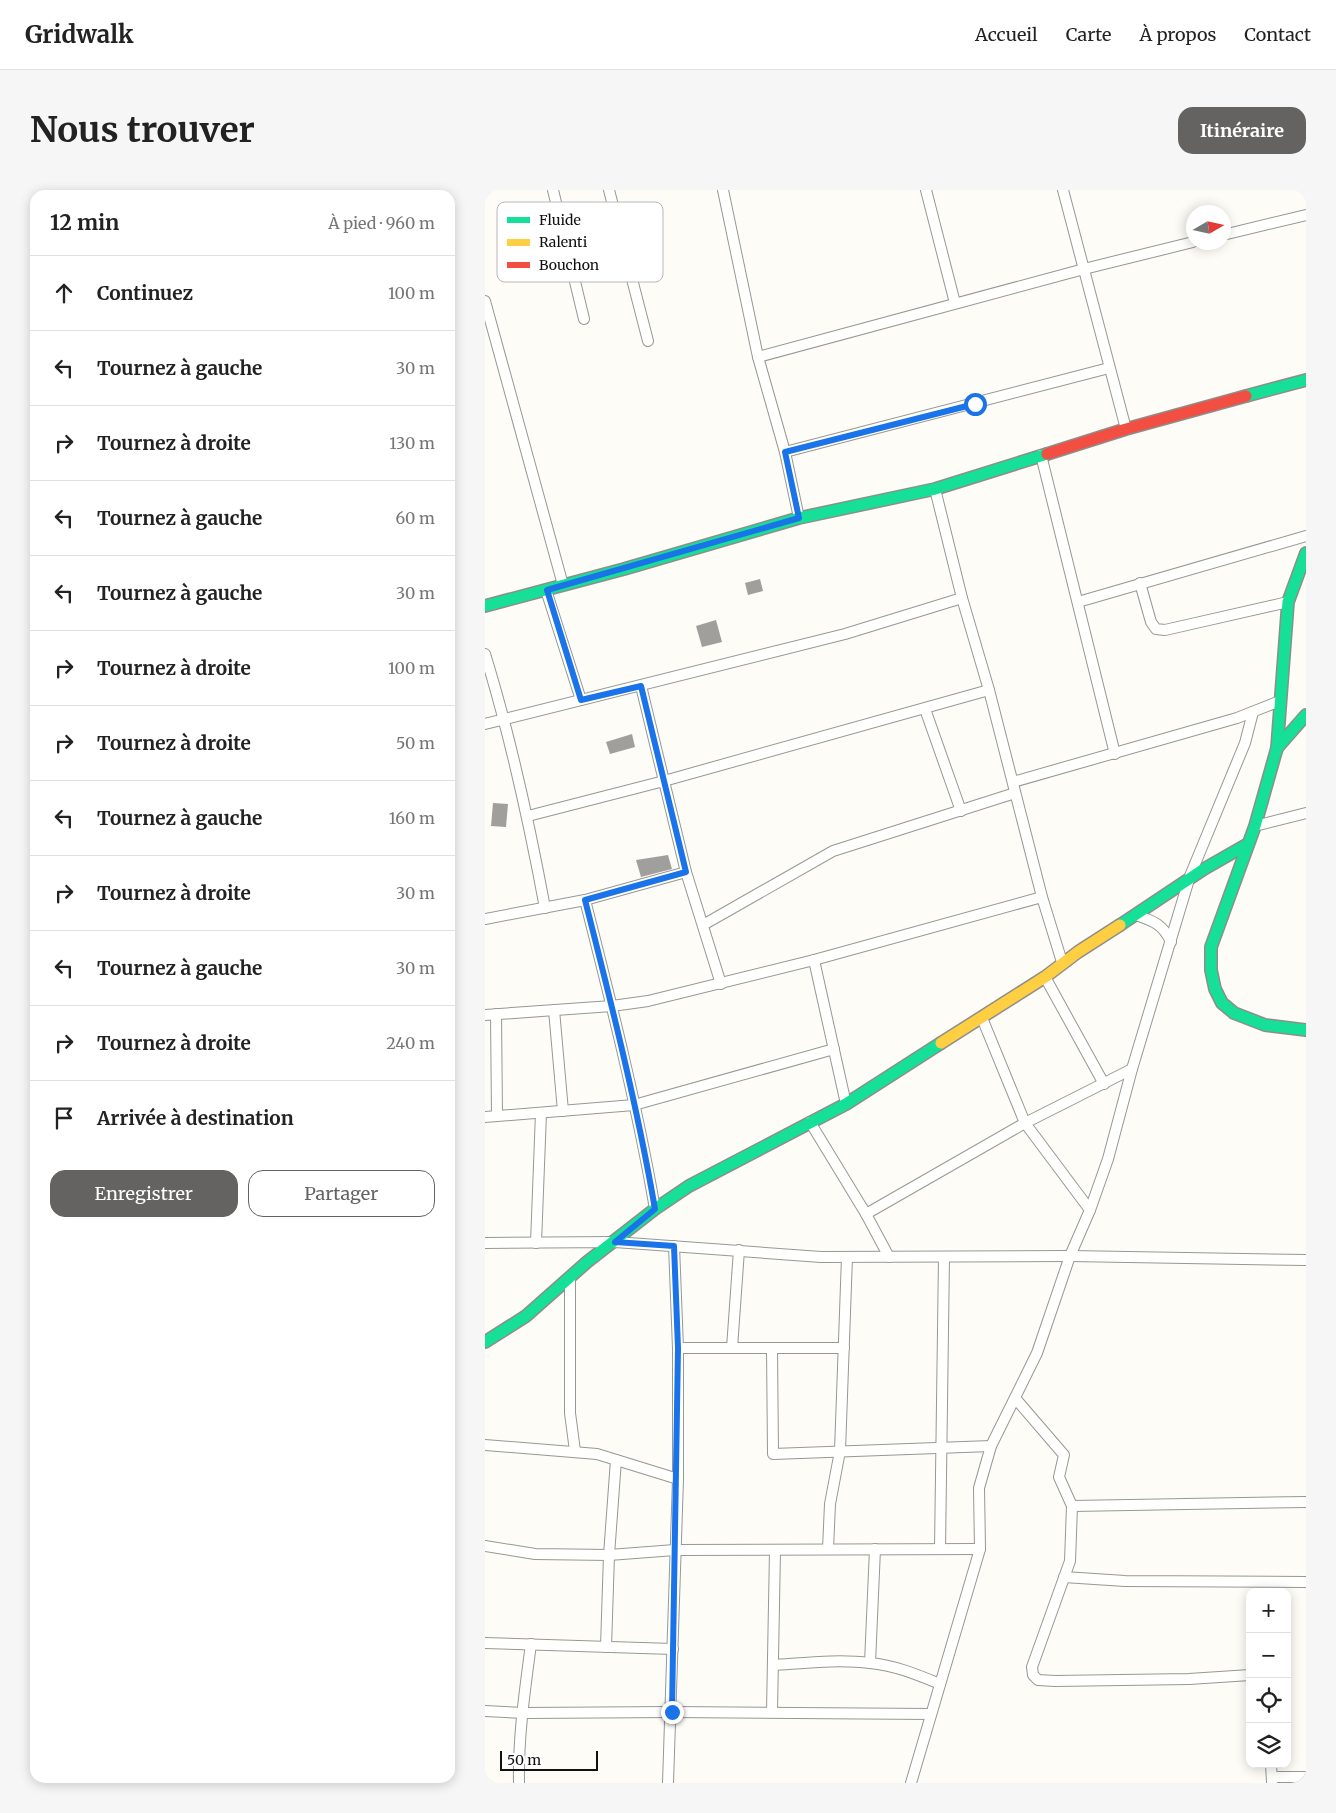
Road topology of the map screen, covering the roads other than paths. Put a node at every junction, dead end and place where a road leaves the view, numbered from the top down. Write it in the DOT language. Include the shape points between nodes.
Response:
graph roads {
  1 [pos="723,190"];
  2 [pos="926,190"];
  3 [pos="1063,190"];
  4 [pos="1306,215"];
  5 [pos="1231,233"];
  6 [pos="1186,244"];
  7 [pos="1084,268"];
  8 [pos="575,282"];
  9 [pos="633,282"];
  10 [pos="485,301"];
  11 [pos="955,303"];
  12 [pos="584,319"];
  13 [pos="648,341"];
  14 [pos="759,357"];
  15 [pos="1109,368"];
  16 [pos="1306,380"];
  17 [pos="1126,429"];
  18 [pos="785,452"];
  19 [pos="1041,455"];
  20 [pos="935,489"];
  21 [pos="799,518"];
  22 [pos="1306,536"];
  23 [pos="1306,553"];
  24 [pos="1140,583"];
  25 [pos="563,585"];
  26 [pos="547,590"];
  27 [pos="962,598"];
  28 [pos="1078,602"];
  29 [pos="1288,602"];
  30 [pos="485,606"];
  31 [pos="485,654"];
  32 [pos="641,686"];
  33 [pos="989,690"];
  34 [pos="581,700"];
  35 [pos="1279,701"];
  36 [pos="925,709"];
  37 [pos="1253,712"];
  38 [pos="1306,714"];
  39 [pos="505,718"];
  40 [pos="485,724"];
  41 [pos="1277,748"];
  42 [pos="1115,754"];
  43 [pos="664,780"];
  44 [pos="1013,782"];
  45 [pos="1015,793"];
  46 [pos="961,811"];
  47 [pos="1306,813"];
  48 [pos="528,816"];
  49 [pos="1255,826"];
  50 [pos="1247,845"];
  51 [pos="686,872"];
  52 [pos="1191,876"];
  53 [pos="1042,897"];
  54 [pos="585,900"];
  55 [pos="545,908"];
  56 [pos="1136,915"];
  57 [pos="485,919"];
  58 [pos="703,925"];
  59 [pos="1171,942"];
  60 [pos="813,960"];
  61 [pos="1062,962"];
  62 [pos="1045,977"];
  63 [pos="721,984"];
  64 [pos="612,1006"];
  65 [pos="554,1010"];
  66 [pos="496,1014"];
  67 [pos="485,1015"];
  68 [pos="982,1018"];
  69 [pos="1306,1030"];
  70 [pos="834,1049"];
  71 [pos="1132,1069"];
  72 [pos="1104,1084"];
  73 [pos="846,1104"];
  74 [pos="634,1106"];
  75 [pos="563,1111"];
  76 [pos="541,1113"];
  77 [pos="497,1116"];
  78 [pos="485,1117"];
  79 [pos="811,1122"];
  80 [pos="1025,1122"];
  81 [pos="655,1209"];
  82 [pos="1090,1210"];
  83 [pos="866,1214"];
  84 [pos="615,1242"];
  85 [pos="485,1243"];
  86 [pos="536,1243"];
  87 [pos="674,1246"];
  88 [pos="739,1250"];
  89 [pos="1070,1256"];
  90 [pos="847,1257"];
  91 [pos="889,1257"];
  92 [pos="944,1257"];
  93 [pos="1306,1260"];
  94 [pos="571,1277"];
  95 [pos="485,1342"];
  96 [pos="678,1348"];
  97 [pos="732,1348"];
  98 [pos="772,1348"];
  99 [pos="844,1348"];
  100 [pos="1015,1398"];
  101 [pos="485,1445"];
  102 [pos="991,1446"];
  103 [pos="941,1447"];
  104 [pos="575,1451"];
  105 [pos="840,1451"];
  106 [pos="616,1460"];
  107 [pos="677,1478"];
  108 [pos="1306,1502"];
  109 [pos="1072,1506"];
  110 [pos="485,1546"];
  111 [pos="828,1549"];
  112 [pos="875,1549"];
  113 [pos="941,1549"];
  114 [pos="980,1549"];
  115 [pos="675,1550"];
  116 [pos="775,1550"];
  117 [pos="609,1554"];
  118 [pos="1064,1577"];
  119 [pos="1306,1582"];
  120 [pos="1269,1587"];
  121 [pos="485,1643"];
  122 [pos="531,1644"];
  123 [pos="606,1647"];
  124 [pos="673,1649"];
  125 [pos="870,1663"];
  126 [pos="773,1665"];
  127 [pos="1246,1675"];
  128 [pos="940,1684"];
  129 [pos="485,1710"];
  130 [pos="672,1712"];
  131 [pos="772,1712"];
  132 [pos="524,1713"];
  133 [pos="931,1714"];
  134 [pos="1306,1777"];
  135 [pos="1272,1780"];
  136 [pos="519,1783"];
  137 [pos="668,1783"];
  138 [pos="911,1783"];
  1 -- 14 [label="street"];
  2 -- 11 [label="street"];
  3 -- 7 [label="street"];
  4 -- 5 [label="street"];
  6 -- 7 [label="street"];
  7 -- 11 [label="street"];
  7 -- 15 [label="street"];
  8 -- 12 [label="street"];
  9 -- 13 [label="street"];
  10 -- 25 [label="street"];
  11 -- 14 [label="street"];
  14 -- 18 [label="street"];
  15 -- 17 [label="street"];
  15 -- 18 [label="street"];
  16 -- 17 [label="street"];
  17 -- 19 [label="street"];
  18 -- 21 [label="street"];
  19 -- 20 [label="street"];
  19 -- 28 [label="street"];
  20 -- 21 [label="street"];
  20 -- 27 [label="street"];
  21 -- 25 [label="street"];
  22 -- 24 [label="street"];
  23 -- 29 [label="street"];
  24 -- 28 [label="street"];
  24 -- 29 [label="street" via="1156,629 1165,630"];
  25 -- 26 [label="street"];
  26 -- 30 [label="street"];
  26 -- 34 [label="street"];
  27 -- 32 [label="street" via="845,634"];
  27 -- 33 [label="street"];
  28 -- 42 [label="street"];
  29 -- 35 [label="street"];
  31 -- 39 [label="street"];
  32 -- 34 [label="street"];
  32 -- 43 [label="street"];
  33 -- 36 [label="street"];
  33 -- 44 [label="street"];
  34 -- 39 [label="street"];
  35 -- 37 [label="street"];
  35 -- 41 [label="street"];
  36 -- 43 [label="street"];
  36 -- 46 [label="street"];
  37 -- 42 [label="street"];
  37 -- 52 [label="street" via="1245,743"];
  38 -- 41 [label="street"];
  39 -- 40 [label="street"];
  39 -- 48 [label="street"];
  41 -- 49 [label="street"];
  42 -- 44 [label="street"];
  43 -- 48 [label="street"];
  43 -- 51 [label="street"];
  44 -- 45 [label="street"];
  45 -- 46 [label="street"];
  45 -- 53 [label="street"];
  46 -- 58 [label="street" via="833,851"];
  47 -- 49 [label="street"];
  48 -- 55 [label="street"];
  49 -- 50 [label="street"];
  50 -- 52 [label="street"];
  50 -- 69 [label="street" via="1211,947 1209,967 1213,990 1222,1005 1248,1021 1281,1029"];
  51 -- 54 [label="street"];
  51 -- 58 [label="street"];
  52 -- 56 [label="street"];
  52 -- 59 [label="street"];
  53 -- 60 [label="street"];
  53 -- 61 [label="street"];
  54 -- 55 [label="street"];
  54 -- 64 [label="street"];
  55 -- 57 [label="street"];
  56 -- 59 [label="street" via="1160,924"];
  56 -- 61 [label="street"];
  58 -- 63 [label="street"];
  59 -- 71 [label="street"];
  60 -- 63 [label="street"];
  60 -- 70 [label="street"];
  61 -- 62 [label="street"];
  62 -- 68 [label="street"];
  62 -- 72 [label="street"];
  63 -- 64 [label="street"];
  64 -- 65 [label="street"];
  64 -- 74 [label="street"];
  65 -- 66 [label="street"];
  65 -- 75 [label="street"];
  66 -- 67 [label="street"];
  66 -- 77 [label="street"];
  68 -- 73 [label="street"];
  68 -- 80 [label="street"];
  70 -- 73 [label="street"];
  70 -- 74 [label="street"];
  71 -- 72 [label="street"];
  71 -- 82 [label="street" via="1108,1159"];
  72 -- 80 [label="street"];
  73 -- 79 [label="street"];
  74 -- 75 [label="street"];
  74 -- 81 [label="street"];
  75 -- 76 [label="street"];
  76 -- 77 [label="street"];
  76 -- 86 [label="street"];
  77 -- 78 [label="street"];
  79 -- 81 [label="street" via="689,1186"];
  79 -- 83 [label="street"];
  80 -- 82 [label="street"];
  80 -- 83 [label="street"];
  81 -- 84 [label="street"];
  82 -- 89 [label="street"];
  83 -- 91 [label="street"];
  84 -- 86 [label="street"];
  84 -- 87 [label="street"];
  84 -- 94 [label="street"];
  85 -- 86 [label="street"];
  87 -- 88 [label="street"];
  87 -- 96 [label="street"];
  88 -- 90 [label="street"];
  88 -- 97 [label="street"];
  89 -- 92 [label="street"];
  89 -- 93 [label="street"];
  89 -- 100 [label="street" via="1037,1353"];
  90 -- 91 [label="street"];
  90 -- 99 [label="street"];
  91 -- 92 [label="street"];
  92 -- 103 [label="street"];
  94 -- 95 [label="street" via="526,1316"];
  94 -- 104 [label="street" via="570,1413"];
  96 -- 97 [label="street"];
  96 -- 107 [label="street"];
  97 -- 98 [label="street"];
  98 -- 99 [label="street"];
  98 -- 105 [label="street" via="773,1454"];
  99 -- 105 [label="street"];
  100 -- 102 [label="street"];
  100 -- 109 [label="street" via="1063,1455 1059,1477"];
  101 -- 104 [label="street"];
  102 -- 103 [label="street"];
  102 -- 114 [label="street" via="979,1488"];
  103 -- 105 [label="street"];
  103 -- 113 [label="street"];
  104 -- 106 [label="street"];
  105 -- 111 [label="street" via="830,1504"];
  106 -- 107 [label="street"];
  106 -- 117 [label="street"];
  107 -- 115 [label="street"];
  108 -- 109 [label="street"];
  109 -- 118 [label="street" via="1070,1561"];
  110 -- 117 [label="street" via="535,1554"];
  111 -- 112 [label="street"];
  111 -- 116 [label="street"];
  112 -- 113 [label="street"];
  112 -- 125 [label="street"];
  113 -- 114 [label="street"];
  114 -- 128 [label="street"];
  115 -- 116 [label="street"];
  115 -- 117 [label="street"];
  115 -- 124 [label="street"];
  116 -- 126 [label="street"];
  117 -- 123 [label="street"];
  118 -- 120 [label="street"];
  118 -- 127 [label="street" via="1033,1666 1033,1675 1038,1680 1189,1680"];
  119 -- 120 [label="street"];
  121 -- 122 [label="street"];
  122 -- 123 [label="street"];
  122 -- 132 [label="street"];
  123 -- 124 [label="street"];
  124 -- 130 [label="street"];
  125 -- 126 [label="street" via="828,1661"];
  125 -- 128 [label="street"];
  126 -- 131 [label="street"];
  128 -- 133 [label="street"];
  129 -- 132 [label="street"];
  130 -- 131 [label="street"];
  130 -- 132 [label="street"];
  130 -- 137 [label="street"];
  131 -- 133 [label="street"];
  132 -- 136 [label="street" via="518,1746"];
  133 -- 138 [label="street"];
  134 -- 135 [label="street"];
}
